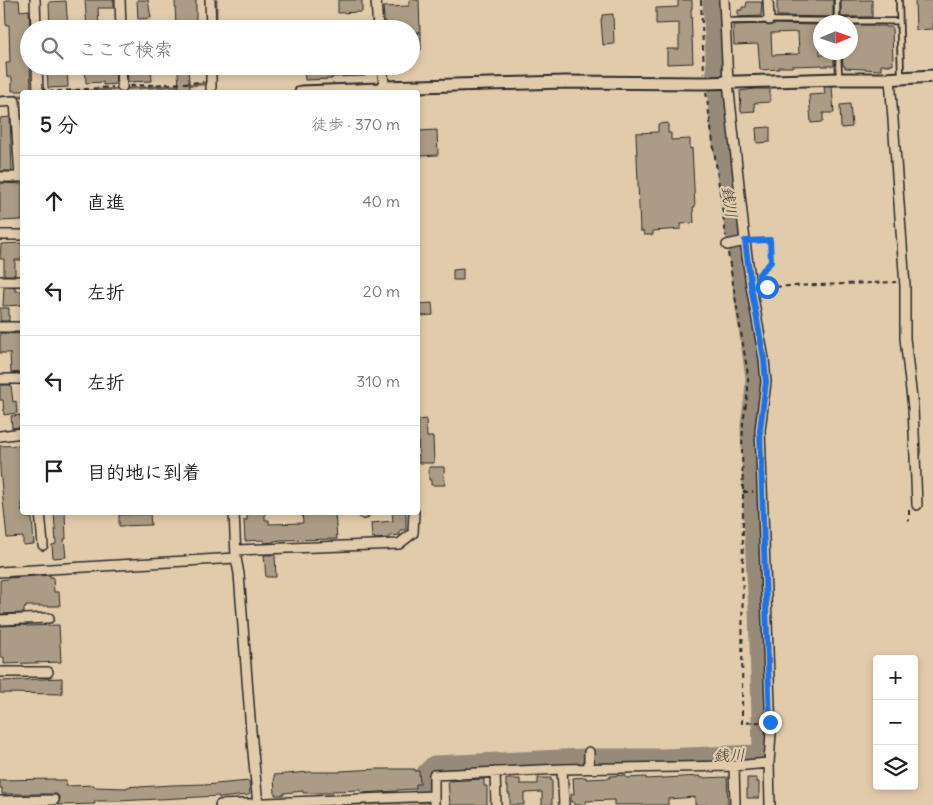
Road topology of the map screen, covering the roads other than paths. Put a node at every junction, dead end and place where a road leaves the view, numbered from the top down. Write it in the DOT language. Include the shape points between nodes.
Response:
graph roads {
  1 [pos="35,0"];
  2 [pos="120,0"];
  3 [pos="210,0"];
  4 [pos="376,0"];
  5 [pos="724,0"];
  6 [pos="768,0"];
  7 [pos="837,0"];
  8 [pos="899,0"];
  9 [pos="837,15"];
  10 [pos="36,20"];
  11 [pos="121,20"];
  12 [pos="210,20"];
  13 [pos="377,20"];
  14 [pos="769,20"];
  15 [pos="725,21"];
  16 [pos="813,21"];
  17 [pos="899,21"];
  18 [pos="858,22"];
  19 [pos="838,60"];
  20 [pos="37,75"];
  21 [pos="122,75"];
  22 [pos="211,75"];
  23 [pos="383,75"];
  24 [pos="933,76"];
  25 [pos="896,78"];
  26 [pos="839,79"];
  27 [pos="727,82"];
  28 [pos="122,87"];
  29 [pos="38,90"];
  30 [pos="211,90"];
  31 [pos="365,90"];
  32 [pos="385,90"];
  33 [pos="0,102"];
  34 [pos="20,164"];
  35 [pos="0,177"];
  36 [pos="20,177"];
  37 [pos="20,235"];
  38 [pos="0,236"];
  39 [pos="743,242"];
  40 [pos="728,245"];
  41 [pos="0,281"];
  42 [pos="20,281"];
  43 [pos="0,327"];
  44 [pos="20,327"];
  45 [pos="0,379"];
  46 [pos="20,379"];
  47 [pos="20,433"];
  48 [pos="0,436"];
  49 [pos="917,505"];
  50 [pos="40,515"];
  51 [pos="234,515"];
  52 [pos="414,515"];
  53 [pos="43,545"];
  54 [pos="236,554"];
  55 [pos="0,572"];
  56 [pos="49,618"];
  57 [pos="0,620"];
  58 [pos="0,672"];
  59 [pos="48,672"];
  60 [pos="589,752"];
  61 [pos="769,763"];
  62 [pos="734,766"];
  63 [pos="589,768"];
  64 [pos="562,769"];
  65 [pos="495,772"];
  66 [pos="430,799"];
  67 [pos="54,800"];
  68 [pos="0,801"];
  69 [pos="375,802"];
  70 [pos="258,804"];
  71 [pos="220,805"];
  72 [pos="496,805"];
  73 [pos="564,805"];
  74 [pos="735,805"];
  75 [pos="770,805"];
  1 -- 10 [label="street"];
  2 -- 11 [label="street"];
  3 -- 12 [label="street"];
  4 -- 13 [label="street"];
  5 -- 15 [label="street"];
  6 -- 14 [label="street"];
  7 -- 9 [label="lane"];
  8 -- 17 [label="lane"];
  14 -- 15 [label="lane"];
  14 -- 16 [label="lane"];
  15 -- 27 [label="street"];
  17 -- 18 [label="lane"];
  17 -- 25 [label="lane"];
  19 -- 26 [label="lane"];
  20 -- 29 [label="street"];
  21 -- 28 [label="street"];
  22 -- 30 [label="street"];
  23 -- 32 [label="street"];
  24 -- 25 [label="street"];
  25 -- 26 [label="street"];
  25 -- 49 [label="street" via="905,286 904,338 913,408"];
  26 -- 27 [label="street"];
  27 -- 32 [label="street" via="584,82"];
  27 -- 39 [label="street"];
  31 -- 32 [label="street"];
  33 -- 34 [label="street" via="15,102"];
  35 -- 36 [label="street"];
  37 -- 38 [label="street"];
  39 -- 40 [label="street"];
  39 -- 61 [label="street" via="766,382 760,430 771,732"];
  41 -- 42 [label="street"];
  43 -- 44 [label="street"];
  45 -- 46 [label="street"];
  47 -- 48 [label="street"];
  50 -- 53 [label="street"];
  51 -- 54 [label="street"];
  52 -- 54 [label="street" via="413,533 399,544"];
  54 -- 55 [label="street"];
  54 -- 70 [label="street"];
  56 -- 57 [label="street"];
  58 -- 59 [label="street"];
  60 -- 63 [label="street"];
  61 -- 62 [label="street"];
  61 -- 75 [label="street"];
  62 -- 63 [label="street"];
  62 -- 74 [label="street"];
  63 -- 64 [label="street"];
  64 -- 65 [label="street"];
  64 -- 73 [label="street"];
  65 -- 66 [label="street" via="434,775"];
  65 -- 72 [label="street"];
  66 -- 69 [label="street"];
  67 -- 68 [label="street"];
  69 -- 70 [label="street"];
  70 -- 71 [label="street"];
}
